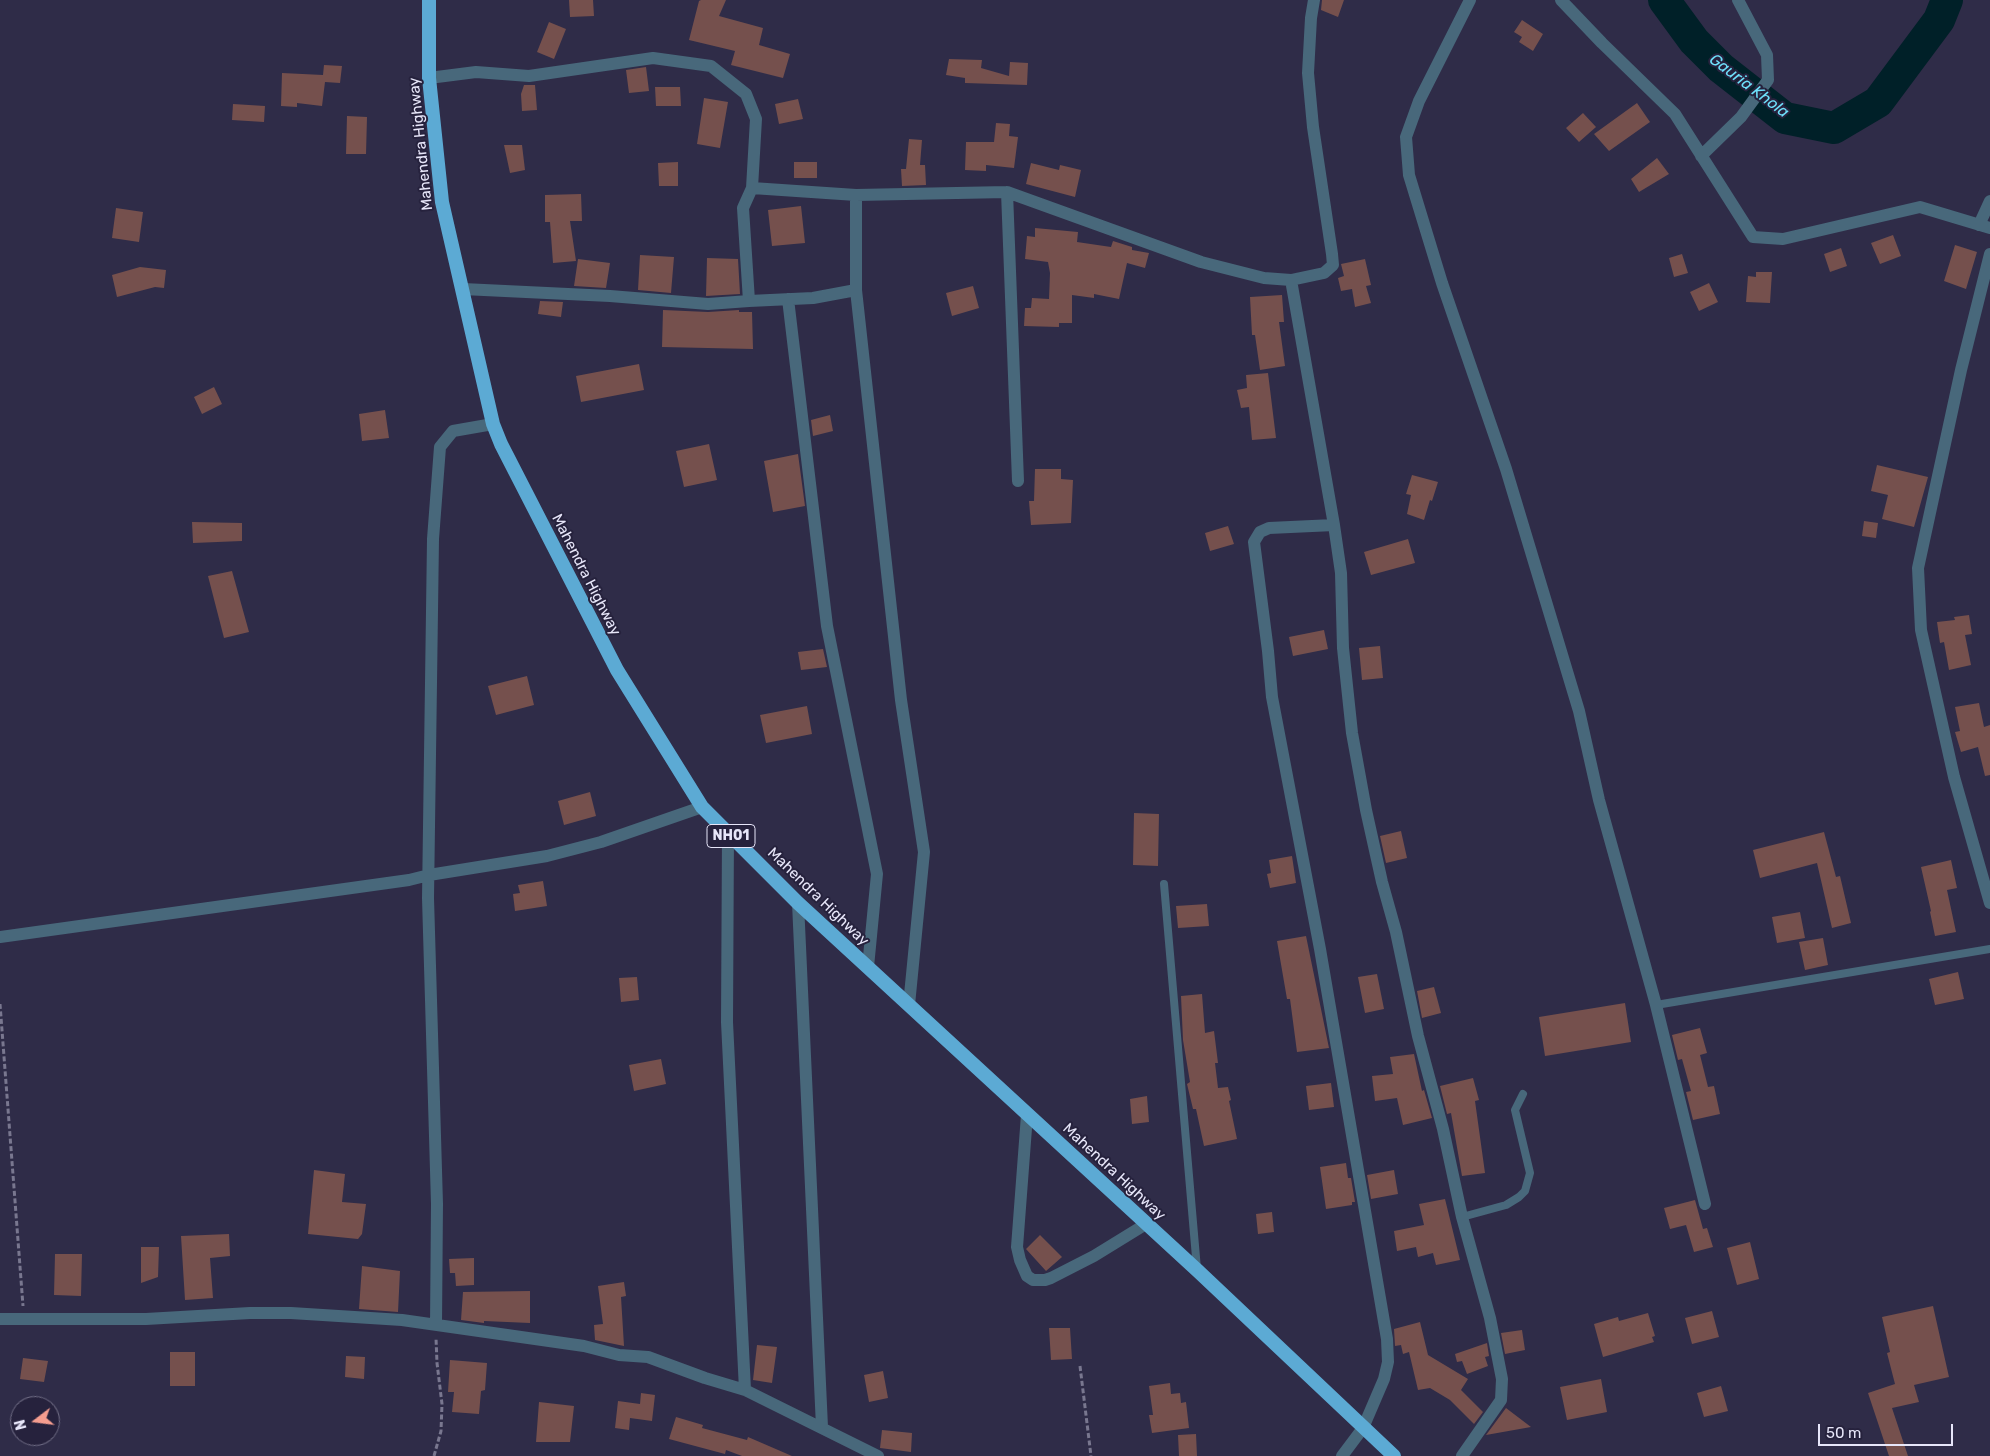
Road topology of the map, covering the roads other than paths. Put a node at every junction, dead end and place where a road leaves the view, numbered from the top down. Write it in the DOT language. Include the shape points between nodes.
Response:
graph roads {
  1 [pos="1314,0"];
  2 [pos="1470,0"];
  3 [pos="1561,0"];
  4 [pos="1738,0"];
  5 [pos="426,2"];
  6 [pos="429,78"];
  7 [pos="1701,156"];
  8 [pos="752,188"];
  9 [pos="1007,192"];
  10 [pos="856,194"];
  11 [pos="1990,200"];
  12 [pos="1985,227"];
  13 [pos="1990,254"];
  14 [pos="1291,280"];
  15 [pos="463,288"];
  16 [pos="856,290"];
  17 [pos="788,299"];
  18 [pos="750,301"];
  19 [pos="493,424"];
  20 [pos="1018,481"];
  21 [pos="1334,524"];
  22 [pos="702,807"];
  23 [pos="728,832"];
  24 [pos="429,875"];
  25 [pos="1164,884"];
  26 [pos="798,903"];
  27 [pos="1990,903"];
  28 [pos="0,937"];
  29 [pos="1990,949"];
  30 [pos="868,967"];
  31 [pos="909,1005"];
  32 [pos="1656,1005"];
  33 [pos="1523,1094"];
  34 [pos="1027,1114"];
  35 [pos="1705,1204"];
  36 [pos="1462,1217"];
  37 [pos="1146,1224"];
  38 [pos="1198,1272"];
  39 [pos="0,1319"];
  40 [pos="436,1325"];
  41 [pos="745,1390"];
  42 [pos="822,1428"];
  43 [pos="1363,1428"];
  44 [pos="878,1456"];
  45 [pos="1342,1456"];
  46 [pos="1394,1456"];
  47 [pos="1462,1456"];
  1 -- 14 [label="street" via="1308,73 1333,265 1324,272"];
  2 -- 32 [label="street" via="1419,101 1406,137 1409,175 1442,283 1506,468 1579,711 1599,800"];
  3 -- 7 [label="street" via="1675,114"];
  4 -- 7 [label="street" via="1767,55 1768,80 1741,118"];
  5 -- 6 [label="highway, Mahendra Highway / NH01"];
  6 -- 8 [label="street" via="476,72 529,76 653,58 711,66 746,94 756,119"];
  6 -- 15 [label="highway, Mahendra Highway / NH01" via="442,202"];
  7 -- 12 [label="street" via="1753,237 1783,239 1920,207"];
  8 -- 10 [label="street"];
  8 -- 18 [label="street" via="744,208"];
  9 -- 10 [label="street"];
  9 -- 14 [label="street" via="1202,262 1264,278"];
  9 -- 20 [label="street"];
  10 -- 16 [label="street"];
  11 -- 12 [label="street"];
  13 -- 27 [label="street" via="1918,568 1921,630 1954,776"];
  14 -- 21 [label="street"];
  15 -- 18 [label="street" via="708,304"];
  15 -- 19 [label="highway, Mahendra Highway / NH01"];
  16 -- 17 [label="street"];
  16 -- 31 [label="street" via="901,700 924,852"];
  17 -- 18 [label="street"];
  17 -- 30 [label="street" via="827,626 877,874"];
  19 -- 22 [label="highway, Mahendra Highway / NH01" via="617,670"];
  19 -- 24 [label="street" via="453,431 440,447 433,540"];
  21 -- 36 [label="street" via="1341,573 1343,648 1352,733 1382,882"];
  21 -- 43 [label="street" via="1269,528 1260,532 1254,542 1272,697 1320,949 1387,1339 1388,1362 1384,1379"];
  22 -- 23 [label="highway, Mahendra Highway / NH01"];
  22 -- 24 [label="street" via="601,842 547,856"];
  23 -- 26 [label="highway, Mahendra Highway / NH01"];
  23 -- 41 [label="street" via="727,1022"];
  24 -- 28 [label="street"];
  24 -- 40 [label="street" via="437,1204"];
  25 -- 38 [label="lane"];
  26 -- 30 [label="highway, Mahendra Highway / NH01"];
  26 -- 42 [label="street"];
  29 -- 32 [label="lane"];
  30 -- 31 [label="highway, Mahendra Highway / NH01"];
  31 -- 34 [label="highway, Mahendra Highway / NH01"];
  32 -- 35 [label="street"];
  33 -- 36 [label="lane" via="1515,1110 1530,1173 1525,1191 1506,1205"];
  34 -- 37 [label="highway, Mahendra Highway / NH01"];
  34 -- 37 [label="street" via="1017,1247 1027,1276 1033,1280 1051,1278"];
  36 -- 47 [label="street" via="1490,1318 1502,1379 1501,1400"];
  37 -- 38 [label="highway, Mahendra Highway / NH01"];
  38 -- 43 [label="highway, Mahendra Highway / NH01"];
  39 -- 40 [label="street" via="146,1319 291,1312"];
  40 -- 41 [label="street" via="648,1357"];
  41 -- 42 [label="street"];
  42 -- 44 [label="street"];
  43 -- 45 [label="street"];
  43 -- 46 [label="highway, Mahendra Highway / NH01"];
}
